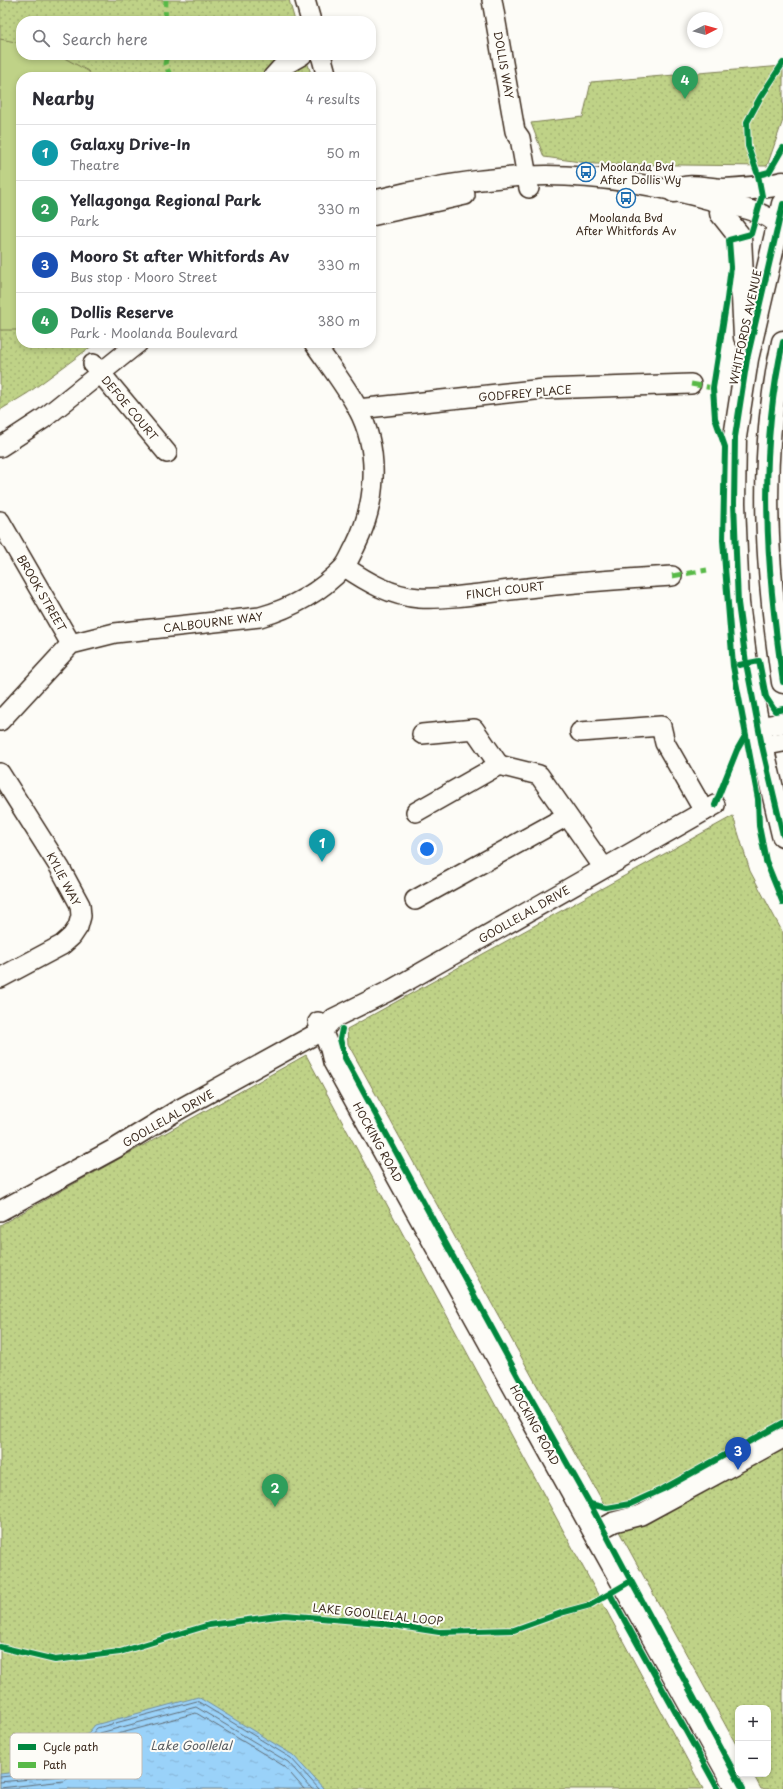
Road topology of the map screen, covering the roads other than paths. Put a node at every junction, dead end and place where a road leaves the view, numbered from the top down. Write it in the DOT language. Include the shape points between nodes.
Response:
graph roads {
  1 [pos="305,0"];
  2 [pos="492,0"];
  3 [pos="310,16"];
  4 [pos="293,60"];
  5 [pos="322,60"];
  6 [pos="278,72"];
  7 [pos="326,72"];
  8 [pos="523,182"];
  9 [pos="783,183"];
  10 [pos="674,191"];
  11 [pos="376,201"];
  12 [pos="722,213"];
  13 [pos="376,215"];
  14 [pos="782,220"];
  15 [pos="783,342"];
  16 [pos="114,348"];
  17 [pos="130,348"];
  18 [pos="317,348"];
  19 [pos="747,359"];
  20 [pos="97,368"];
  21 [pos="691,384"];
  22 [pos="358,410"];
  23 [pos="0,433"];
  24 [pos="0,447"];
  25 [pos="167,453"];
  26 [pos="0,521"];
  27 [pos="344,567"];
  28 [pos="672,576"];
  29 [pos="71,644"];
  30 [pos="780,648"];
  31 [pos="783,682"];
  32 [pos="0,721"];
  33 [pos="783,723"];
  34 [pos="580,732"];
  35 [pos="422,734"];
  36 [pos="760,737"];
  37 [pos="783,742"];
  38 [pos="499,765"];
  39 [pos="0,773"];
  40 [pos="416,812"];
  41 [pos="567,816"];
  42 [pos="783,835"];
  43 [pos="604,868"];
  44 [pos="415,900"];
  45 [pos="0,978"];
  46 [pos="318,1027"];
  47 [pos="0,1197"];
  48 [pos="0,1211"];
  49 [pos="783,1438"];
  50 [pos="598,1539"];
  51 [pos="736,1789"];
  1 -- 3 [label="street"];
  2 -- 8 [label="street, DOLLIS WAY" via="515,131 511,142"];
  4 -- 6 [label="street"];
  5 -- 7 [label="street"];
  8 -- 10 [label="street" via="584,178"];
  8 -- 11 [label="street" via="451,185"];
  8 -- 12 [label="street" via="657,197"];
  8 -- 13 [label="street"];
  9 -- 10 [label="main road" via="760,188 722,190 684,186"];
  10 -- 14 [label="street"];
  12 -- 14 [label="street" via="753,226"];
  12 -- 19 [label="main road" via="740,236"];
  14 -- 19 [label="main road, WHITFORDS AVENUE"];
  15 -- 30 [label="main road" via="769,437 767,502 769,566"];
  16 -- 20 [label="street"];
  17 -- 20 [label="street"];
  18 -- 22 [label="street, CALBOURNE WAY"];
  19 -- 36 [label="main road, WHITFORDS AVENUE" via="736,437 734,502 738,603"];
  20 -- 23 [label="street"];
  20 -- 24 [label="street" via="43,419"];
  20 -- 25 [label="street, DEFOE COURT"];
  21 -- 22 [label="street, GODFREY PLACE" via="544,389"];
  22 -- 27 [label="street, CALBOURNE WAY" via="372,452 374,475 369,510"];
  26 -- 29 [label="street, BROOK STREET"];
  27 -- 28 [label="street, FINCH COURT" via="370,583 396,594 419,598 443,598 554,585"];
  27 -- 29 [label="street, CALBOURNE WAY" via="321,587 280,612 260,617 115,633"];
  29 -- 32 [label="street"];
  30 -- 31 [label="main road"];
  33 -- 36 [label="street"];
  34 -- 43 [label="street, GOOLLELAL DRIVE" via="661,726 665,743 710,808"];
  35 -- 38 [label="street" via="474,729"];
  36 -- 37 [label="street"];
  36 -- 42 [label="main road, WHITFORDS AVENUE"];
  38 -- 40 [label="street"];
  38 -- 41 [label="street" via="539,775"];
  39 -- 45 [label="street, KYLIE WAY" via="60,868 80,905 81,916 78,928 62,945"];
  41 -- 43 [label="street"];
  41 -- 44 [label="street"];
  43 -- 46 [label="street, GOOLLELAL DRIVE" via="391,990"];
  46 -- 47 [label="street, GOOLLELAL DRIVE" via="202,1084 94,1147"];
  46 -- 48 [label="street, GOOLLELAL DRIVE" via="103,1156"];
  46 -- 50 [label="street, HOCKING ROAD" via="330,1049 333,1062"];
  49 -- 50 [label="street" via="641,1515 631,1526"];
  50 -- 51 [label="street, HOCKING ROAD"];
}
